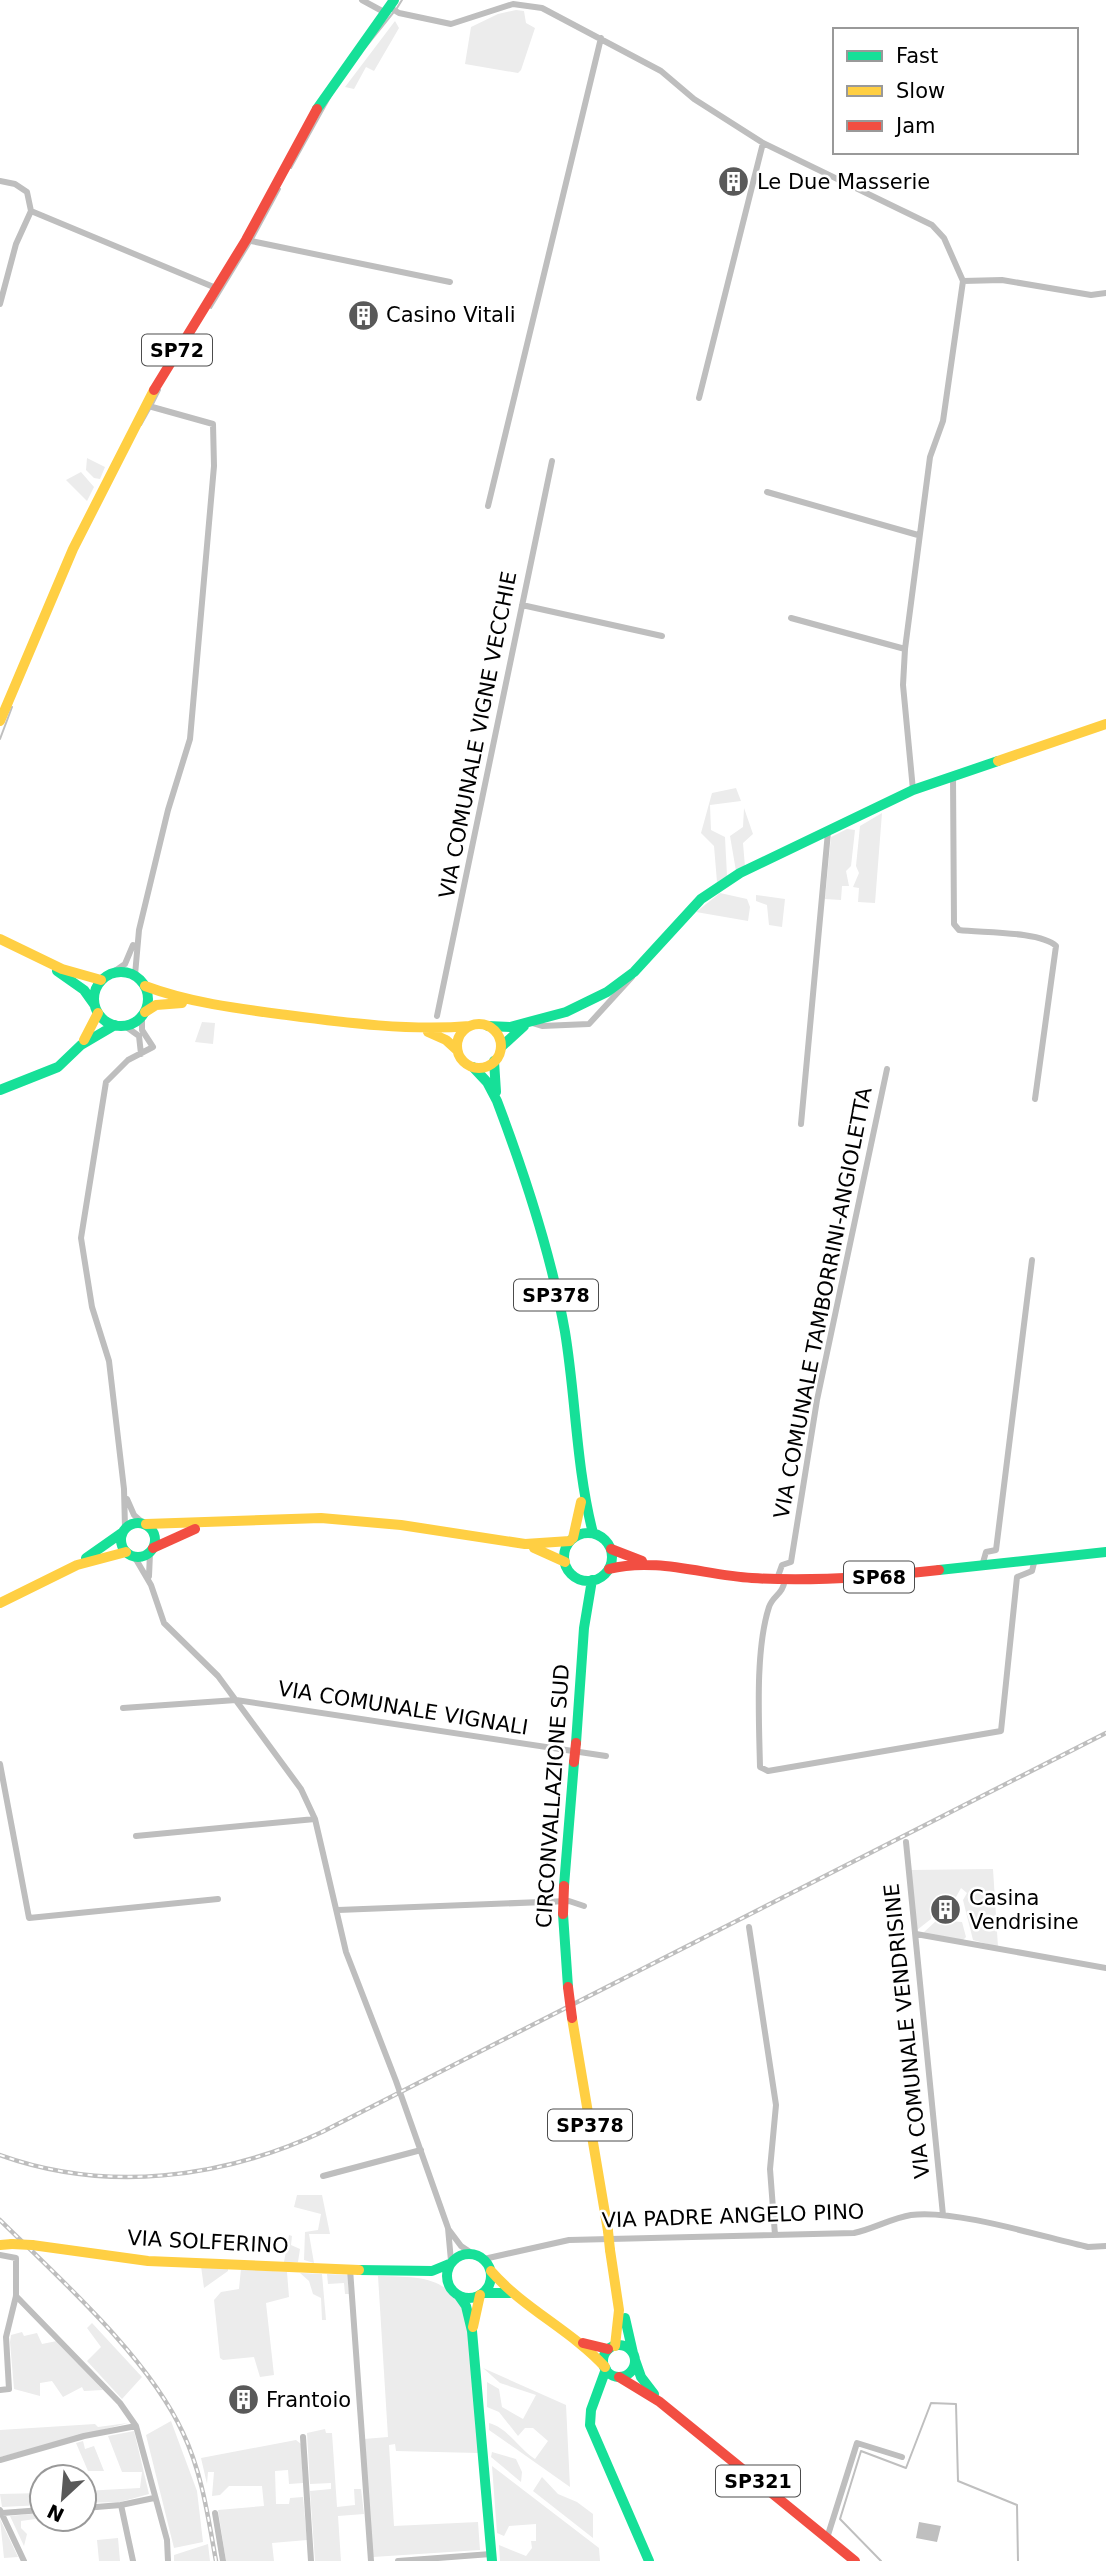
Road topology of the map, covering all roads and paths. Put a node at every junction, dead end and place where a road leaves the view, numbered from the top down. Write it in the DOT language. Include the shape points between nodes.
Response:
graph roads {
  1 [pos="362,0"];
  2 [pos="389,6"];
  3 [pos="601,38"];
  4 [pos="762,143"];
  5 [pos="0,181"];
  6 [pos="31,211"];
  7 [pos="251,242"];
  8 [pos="962,281"];
  9 [pos="450,282"];
  10 [pos="216,288"];
  11 [pos="1106,293"];
  12 [pos="0,304"];
  13 [pos="699,398"];
  14 [pos="150,407"];
  15 [pos="552,461"];
  16 [pos="767,492"];
  17 [pos="488,506"];
  18 [pos="918,535"];
  19 [pos="522,605"];
  20 [pos="791,618"];
  21 [pos="662,636"];
  22 [pos="905,649"];
  23 [pos="0,721"];
  24 [pos="1106,724"];
  25 [pos="953,776"];
  26 [pos="913,790"];
  27 [pos="828,832"];
  28 [pos="139,930"];
  29 [pos="3,940"];
  30 [pos="40,960"];
  31 [pos="634,972"];
  32 [pos="112,973"];
  33 [pos="135,975"];
  34 [pos="101,980"];
  35 [pos="145,986"];
  36 [pos="195,1003"];
  37 [pos="96,1008"];
  38 [pos="143,1014"];
  39 [pos="437,1016"];
  40 [pos="530,1022"];
  41 [pos="120,1026"];
  42 [pos="470,1026"];
  43 [pos="488,1026"];
  44 [pos="423,1029"];
  45 [pos="81,1045"];
  46 [pos="501,1047"];
  47 [pos="457,1050"];
  48 [pos="141,1054"];
  49 [pos="494,1061"];
  50 [pos="473,1066"];
  51 [pos="887,1069"];
  52 [pos="0,1090"];
  53 [pos="1035,1099"];
  54 [pos="498,1105"];
  55 [pos="801,1125"];
  56 [pos="1032,1260"];
  57 [pos="124,1489"];
  58 [pos="582,1492"];
  59 [pos="144,1524"];
  60 [pos="202,1526"];
  61 [pos="124,1530"];
  62 [pos="593,1533"];
  63 [pos="571,1539"];
  64 [pos="520,1543"];
  65 [pos="611,1549"];
  66 [pos="151,1550"];
  67 [pos="1106,1552"];
  68 [pos="130,1554"];
  69 [pos="1035,1559"];
  70 [pos="565,1562"];
  71 [pos="651,1564"];
  72 [pos="77,1565"];
  73 [pos="982,1566"];
  74 [pos="609,1569"];
  75 [pos="575,1577"];
  76 [pos="781,1579"];
  77 [pos="592,1580"];
  78 [pos="151,1585"];
  79 [pos="0,1603"];
  80 [pos="583,1628"];
  81 [pos="236,1700"];
  82 [pos="123,1709"];
  83 [pos="606,1756"];
  84 [pos="0,1764"];
  85 [pos="314,1819"];
  86 [pos="136,1836"];
  87 [pos="906,1843"];
  88 [pos="218,1899"];
  89 [pos="584,1906"];
  90 [pos="338,1910"];
  91 [pos="749,1927"];
  92 [pos="916,1934"];
  93 [pos="1106,1968"];
  94 [pos="421,2150"];
  95 [pos="323,2176"];
  96 [pos="943,2215"];
  97 [pos="448,2228"];
  98 [pos="775,2235"];
  99 [pos="0,2245"];
  100 [pos="1106,2246"];
  101 [pos="473,2253"];
  102 [pos="0,2255"];
  103 [pos="484,2259"];
  104 [pos="450,2263"];
  105 [pos="350,2269"];
  106 [pos="491,2271"];
  107 [pos="416,2272"];
  108 [pos="449,2286"];
  109 [pos="510,2293"];
  110 [pos="482,2294"];
  111 [pos="16,2295"];
  112 [pos="459,2296"];
  113 [pos="620,2305"];
  114 [pos="472,2331"];
  115 [pos="583,2343"];
  116 [pos="611,2347"];
  117 [pos="634,2357"];
  118 [pos="611,2372"];
  119 [pos="0,2390"];
  120 [pos="660,2402"];
  121 [pos="136,2426"];
  122 [pos="303,2437"];
  123 [pos="902,2456"];
  124 [pos="0,2460"];
  125 [pos="154,2498"];
  126 [pos="121,2505"];
  127 [pos="98,2507"];
  128 [pos="28,2510"];
  129 [pos="1,2511"];
  130 [pos="215,2513"];
  131 [pos="827,2538"];
  132 [pos="492,2558"];
  133 [pos="24,2561"];
  134 [pos="133,2561"];
  135 [pos="168,2561"];
  136 [pos="223,2561"];
  137 [pos="311,2561"];
  138 [pos="371,2561"];
  139 [pos="398,2561"];
  140 [pos="649,2561"];
  141 [pos="855,2561"];
  1 -- 2 [label="street"];
  2 -- 3 [label="street" via="399,13 451,24 495,8 528,4"];
  2 -- 7 [label="main road, SP72" via="323,97"];
  3 -- 4 [label="street" via="661,71 694,99"];
  3 -- 17 [label="street"];
  4 -- 8 [label="street" via="932,225 944,238"];
  4 -- 13 [label="street"];
  5 -- 6 [label="street" via="27,192"];
  6 -- 10 [label="street"];
  6 -- 12 [label="street" via="16,244"];
  7 -- 9 [label="street"];
  7 -- 10 [label="main road, SP72"];
  8 -- 11 [label="street" via="1003,280 1091,295"];
  8 -- 18 [label="street" via="943,421 930,457"];
  10 -- 14 [label="main road, SP72"];
  14 -- 23 [label="main road, SP72" via="73,549"];
  14 -- 28 [label="street" via="213,424 214,466 190,739"];
  15 -- 19 [label="street, VIA COMUNALE VIGNE VECCHIE"];
  16 -- 18 [label="street"];
  18 -- 22 [label="street"];
  19 -- 21 [label="street"];
  19 -- 39 [label="street, VIA COMUNALE VIGNE VECCHIE"];
  20 -- 22 [label="street"];
  22 -- 26 [label="street" via="903,685"];
  24 -- 25 [label="main road"];
  25 -- 26 [label="main road"];
  25 -- 53 [label="street" via="954,924 959,930 1016,934 1056,946"];
  26 -- 27 [label="main road"];
  27 -- 31 [label="main road" via="709,892"];
  27 -- 55 [label="street"];
  28 -- 32 [label="street" via="129,956"];
  28 -- 33 [label="street"];
  29 -- 30 [label="main road"];
  30 -- 34 [label="main road"];
  30 -- 37 [label="main road" via="84,990"];
  31 -- 40 [label="main road" via="591,1001"];
  31 -- 40 [label="street" via="589,1024 541,1026"];
  32 -- 33 [label="main road"];
  32 -- 34 [label="main road"];
  33 -- 35 [label="main road, SP378"];
  34 -- 37 [label="main road" via="96,987"];
  35 -- 36 [label="main road, SP378"];
  35 -- 38 [label="main road" via="148,1003"];
  36 -- 38 [label="main road, SP378" via="156,1005"];
  36 -- 44 [label="main road, SP378"];
  37 -- 41 [label="main road"];
  37 -- 45 [label="main road"];
  38 -- 41 [label="main road, SP378"];
  38 -- 48 [label="street" via="143,1035 153,1047"];
  40 -- 43 [label="main road"];
  40 -- 46 [label="main road"];
  41 -- 45 [label="main road"];
  41 -- 48 [label="street" via="139,1037"];
  42 -- 43 [label="main road, SP378"];
  42 -- 44 [label="main road, SP378"];
  42 -- 47 [label="main road" via="459,1036"];
  43 -- 46 [label="main road"];
  44 -- 47 [label="main road, SP378"];
  45 -- 52 [label="main road" via="58,1066"];
  46 -- 49 [label="main road"];
  47 -- 50 [label="main road, SP378"];
  48 -- 57 [label="street" via="114,1071 106,1082 81,1238 92,1307 109,1361"];
  49 -- 50 [label="main road" via="484,1067"];
  49 -- 54 [label="main road, SP378"];
  50 -- 54 [label="main road, SP378" via="486,1079"];
  51 -- 76 [label="street, VIA COMUNALE TAMBORRINI-ANGIOLETTA" via="817,1399 791,1562 782,1565"];
  54 -- 58 [label="main road, SP378" via="546,1253 565,1332"];
  56 -- 73 [label="street" via="996,1550 986,1552"];
  57 -- 59 [label="street" via="130,1509"];
  57 -- 61 [label="street"];
  58 -- 62 [label="main road, SP378"];
  58 -- 63 [label="main road, SP378"];
  59 -- 60 [label="main road"];
  59 -- 61 [label="main road" via="133,1523"];
  59 -- 66 [label="main road" via="154,1532"];
  60 -- 64 [label="main road" via="264,1518 331,1517"];
  60 -- 66 [label="main road"];
  61 -- 68 [label="main road" via="121,1542"];
  61 -- 72 [label="main road"];
  62 -- 63 [label="main road"];
  62 -- 65 [label="main road" via="604,1538"];
  63 -- 64 [label="main road" via="553,1545"];
  63 -- 70 [label="main road, SP378"];
  64 -- 70 [label="main road"];
  65 -- 71 [label="main road, SP68"];
  65 -- 74 [label="main road"];
  66 -- 68 [label="main road"];
  66 -- 78 [label="street"];
  67 -- 69 [label="main road, SP68"];
  68 -- 72 [label="main road"];
  68 -- 78 [label="street"];
  69 -- 73 [label="main road, SP68"];
  69 -- 76 [label="street" via="1032,1572 1017,1577 1001,1731 768,1771 760,1767 762,1658 769,1605 783,1591"];
  70 -- 75 [label="main road, SP378"];
  71 -- 74 [label="main road, SP68"];
  71 -- 76 [label="main road, SP68"];
  72 -- 79 [label="main road"];
  73 -- 76 [label="main road, SP68" via="873,1577"];
  74 -- 77 [label="main road"];
  75 -- 77 [label="main road"];
  75 -- 80 [label="main road, SP378" via="581,1592"];
  77 -- 80 [label="main road, CIRCONVALLAZIONE SUD / SP378"];
  78 -- 81 [label="street" via="164,1623 209,1665"];
  80 -- 113 [label="main road, CIRCONVALLAZIONE SUD / SP378, bridge" via="563,1914 572,2018"];
  81 -- 82 [label="street, VIA COMUNALE VIGNALI"];
  81 -- 83 [label="street, VIA COMUNALE VIGNALI"];
  81 -- 85 [label="street" via="301,1789"];
  84 -- 88 [label="street" via="29,1918"];
  85 -- 86 [label="street"];
  85 -- 90 [label="street"];
  87 -- 92 [label="street, VIA COMUNALE VENDRISINE"];
  89 -- 90 [label="street" via="569,1901"];
  90 -- 94 [label="street" via="346,1952"];
  91 -- 98 [label="street" via="776,2105 770,2169"];
  92 -- 93 [label="street"];
  92 -- 96 [label="street, VIA COMUNALE VENDRISINE"];
  94 -- 95 [label="street"];
  94 -- 97 [label="street"];
  96 -- 98 [label="street, VIA PADRE ANGELO PINO" via="910,2215 854,2233"];
  96 -- 100 [label="street, VIA PADRE ANGELO PINO" via="1088,2247"];
  97 -- 101 [label="street" via="461,2246"];
  97 -- 104 [label="street"];
  98 -- 103 [label="street, VIA PADRE ANGELO PINO" via="569,2240"];
  99 -- 105 [label="main road, VIA SOLFERINO, bridge" via="33,2245 148,2261"];
  101 -- 103 [label="main road"];
  101 -- 104 [label="main road" via="461,2254"];
  102 -- 111 [label="street" via="16,2258"];
  103 -- 106 [label="main road"];
  104 -- 107 [label="main road, VIA SOLFERINO"];
  104 -- 108 [label="main road"];
  105 -- 107 [label="main road, VIA SOLFERINO"];
  105 -- 138 [label="street"];
  106 -- 109 [label="main road"];
  106 -- 110 [label="main road"];
  107 -- 108 [label="main road, VIA SOLFERINO"];
  108 -- 112 [label="main road"];
  109 -- 110 [label="main road"];
  109 -- 115 [label="main road"];
  110 -- 112 [label="main road"];
  110 -- 114 [label="main road"];
  111 -- 119 [label="street" via="6,2337 9,2389"];
  111 -- 121 [label="street"];
  112 -- 114 [label="main road"];
  113 -- 116 [label="main road, CIRCONVALLAZIONE SUD / SP378" via="620,2327"];
  113 -- 117 [label="main road, SP378"];
  114 -- 132 [label="main road"];
  115 -- 116 [label="main road"];
  115 -- 118 [label="main road"];
  116 -- 117 [label="main road" via="628,2347"];
  116 -- 118 [label="main road, CIRCONVALLAZIONE SUD / SP378"];
  117 -- 118 [label="main road" via="629,2374"];
  117 -- 120 [label="main road" via="641,2377"];
  118 -- 120 [label="main road, SP321"];
  118 -- 140 [label="main road, CIRCONVALLAZIONE SUD" via="591,2410 590,2425"];
  120 -- 131 [label="main road, SP321"];
  121 -- 124 [label="street"];
  121 -- 125 [label="street"];
  122 -- 137 [label="street"];
  123 -- 131 [label="street" via="858,2443"];
  125 -- 126 [label="street"];
  125 -- 135 [label="street" via="167,2540"];
  126 -- 127 [label="street"];
  126 -- 134 [label="street"];
  128 -- 129 [label="street"];
  129 -- 133 [label="street"];
  130 -- 136 [label="street"];
  131 -- 141 [label="main road, SP321"];
  132 -- 139 [label="street"];
}
